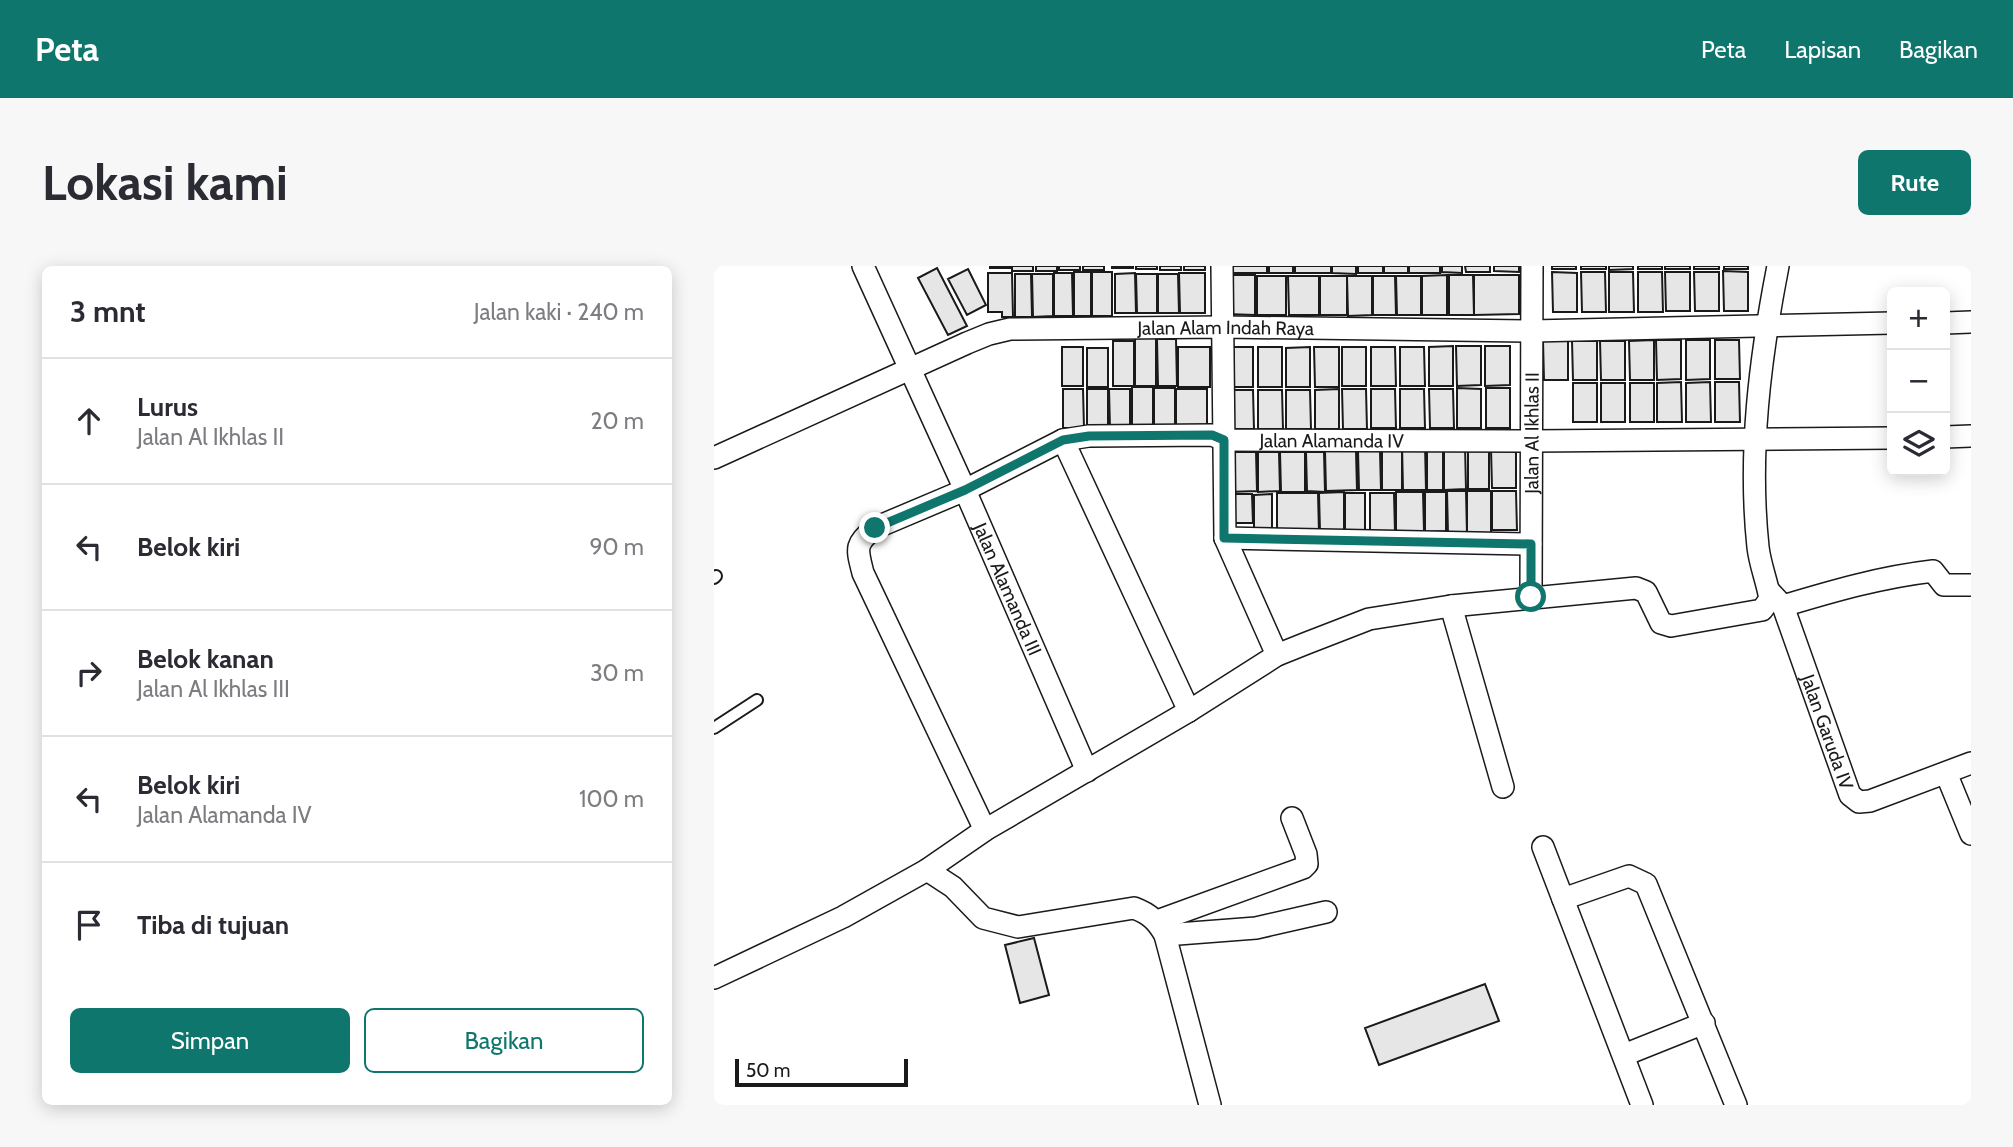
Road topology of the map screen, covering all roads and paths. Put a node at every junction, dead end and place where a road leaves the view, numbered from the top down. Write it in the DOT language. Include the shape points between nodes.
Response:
graph roads {
  1 [pos="863,266"];
  2 [pos="1222,266"];
  3 [pos="1532,266"];
  4 [pos="1777,266"];
  5 [pos="1971,322"];
  6 [pos="1887,323"];
  7 [pos="1950,323"];
  8 [pos="1766,325"];
  9 [pos="1223,327"];
  10 [pos="1532,331"];
  11 [pos="909,369"];
  12 [pos="1971,436"];
  13 [pos="1887,438"];
  14 [pos="1950,438"];
  15 [pos="1063,440"];
  16 [pos="1224,440"];
  17 [pos="1754,440"];
  18 [pos="1532,441"];
  19 [pos="714,458"];
  20 [pos="965,490"];
  21 [pos="1224,538"];
  22 [pos="1531,544"];
  23 [pos="1971,584"];
  24 [pos="1531,597"];
  25 [pos="1773,600"];
  26 [pos="1451,606"];
  27 [pos="1277,656"];
  28 [pos="757,700"];
  29 [pos="1189,711"];
  30 [pos="714,728"];
  31 [pos="1971,764"];
  32 [pos="1087,771"];
  33 [pos="1946,773"];
  34 [pos="1503,787"];
  35 [pos="1292,818"];
  36 [pos="985,830"];
  37 [pos="1971,834"];
  38 [pos="1543,847"];
  39 [pos="927,870"];
  40 [pos="1563,899"];
  41 [pos="1326,912"];
  42 [pos="1161,928"];
  43 [pos="714,978"];
  44 [pos="1704,1023"];
  45 [pos="1624,1055"];
  46 [pos="1210,1105"];
  47 [pos="1642,1105"];
  48 [pos="1736,1105"];
  1 -- 11 [label="street, Jalan Alamanda III"];
  2 -- 9 [label="street"];
  3 -- 10 [label="street, Jalan Al Ikhlas II"];
  4 -- 8 [label="street"];
  5 -- 7 [label="street"];
  6 -- 8 [label="street, Jalan Alam Indah Raya"];
  8 -- 10 [label="street, Jalan Alam Indah Raya"];
  8 -- 17 [label="street"];
  9 -- 10 [label="street, Jalan Alam Indah Raya"];
  9 -- 11 [label="street, Jalan Alam Indah Raya" via="1010,329"];
  9 -- 16 [label="street"];
  10 -- 18 [label="street, Jalan Al Ikhlas II"];
  11 -- 19 [label="street, Jalan Alam Indah Raya"];
  11 -- 20 [label="street, Jalan Alamanda III"];
  12 -- 14 [label="street"];
  13 -- 17 [label="street, Jalan Alamanda IV"];
  15 -- 16 [label="street, Jalan Alamanda IV" via="1212,435"];
  15 -- 20 [label="street, Jalan Alamanda IV"];
  15 -- 29 [label="street"];
  16 -- 18 [label="street, Jalan Alamanda IV"];
  16 -- 21 [label="street"];
  17 -- 18 [label="street, Jalan Alamanda IV"];
  17 -- 25 [label="street" via="1758,551"];
  18 -- 22 [label="street, Jalan Al Ikhlas II"];
  20 -- 32 [label="street, Jalan Alamanda III"];
  20 -- 36 [label="street, Jalan Alamanda IV" via="875,528 857,549 863,573"];
  21 -- 22 [label="street"];
  21 -- 27 [label="street"];
  22 -- 24 [label="street, Jalan Al Ikhlas II"];
  23 -- 25 [label="street" via="1944,585 1933,571"];
  24 -- 25 [label="street" via="1636,587 1646,592 1661,623 1671,626 1762,610"];
  24 -- 26 [label="street"];
  25 -- 33 [label="street, Jalan Garuda IV" via="1850,795 1859,802 1870,801"];
  26 -- 27 [label="street" via="1369,619"];
  26 -- 34 [label="street"];
  27 -- 29 [label="street"];
  28 -- 30 [label="lane"];
  29 -- 32 [label="street"];
  31 -- 33 [label="street, Jalan Garuda IV"];
  32 -- 36 [label="street"];
  33 -- 37 [label="street"];
  35 -- 42 [label="street" via="1306,854 1303,868"];
  36 -- 39 [label="street"];
  38 -- 40 [label="street"];
  39 -- 42 [label="street" via="953,887 983,918 999,924 1018,927 1134,908 1147,913"];
  39 -- 43 [label="street" via="804,938"];
  40 -- 44 [label="street" via="1629,876 1646,884"];
  40 -- 45 [label="street"];
  41 -- 42 [label="street" via="1256,928"];
  42 -- 46 [label="street"];
  44 -- 45 [label="street"];
  44 -- 48 [label="street"];
  45 -- 47 [label="street"];
}
